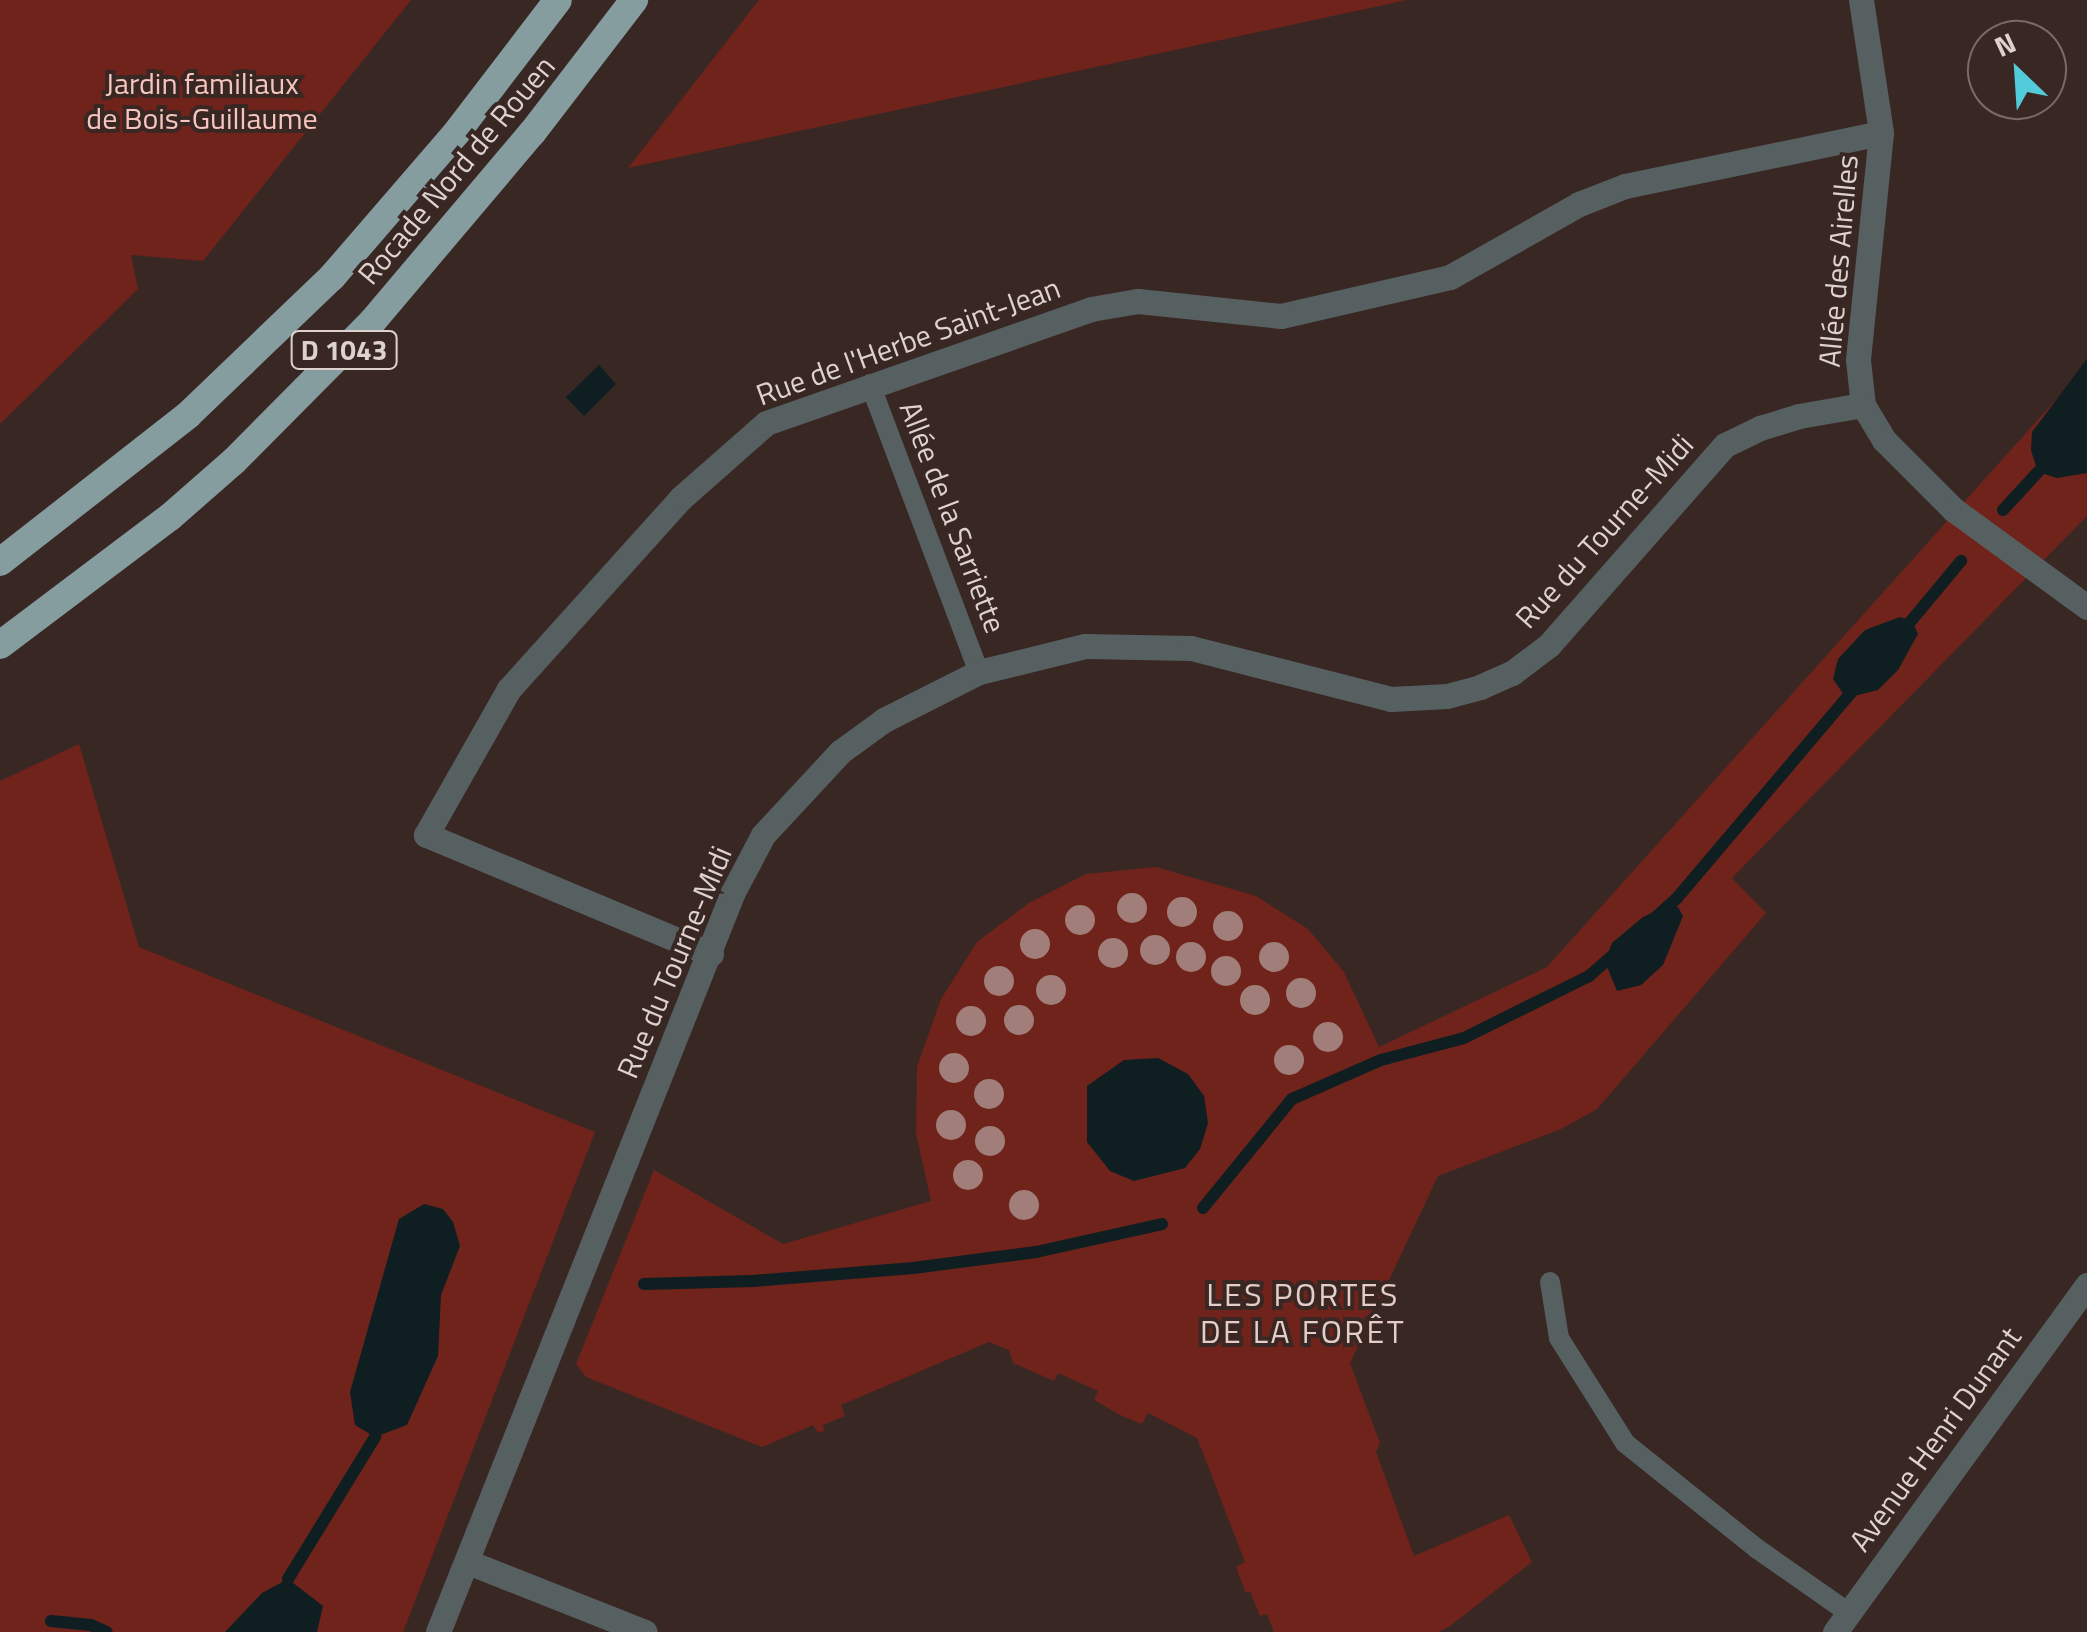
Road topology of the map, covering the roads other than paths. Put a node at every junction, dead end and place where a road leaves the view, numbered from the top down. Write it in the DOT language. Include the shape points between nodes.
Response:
graph roads {
  1 [pos="558,0"];
  2 [pos="634,0"];
  3 [pos="1861,0"];
  4 [pos="1881,133"];
  5 [pos="870,384"];
  6 [pos="1863,405"];
  7 [pos="0,562"];
  8 [pos="2087,607"];
  9 [pos="0,645"];
  10 [pos="979,672"];
  11 [pos="710,954"];
  12 [pos="1550,1282"];
  13 [pos="2087,1285"];
  14 [pos="468,1562"];
  15 [pos="1842,1623"];
  16 [pos="438,1632"];
  17 [pos="645,1632"];
  1 -- 7 [label="highway, Rocade Nord de Rouen / D 1043" via="457,132 332,277 188,416"];
  2 -- 9 [label="highway, Rocade Nord de Rouen / D 1043" via="372,322 183,506"];
  3 -- 4 [label="street, Allée des Airelles"];
  4 -- 5 [label="street, Rue de l'Herbe Saint-Jean" via="1625,186 1579,204 1450,278 1281,316 1138,301 1091,309"];
  4 -- 6 [label="street, Allée des Airelles" via="1858,360"];
  5 -- 10 [label="lane, Allée de la Sarriette"];
  5 -- 11 [label="street, Rue de l'Herbe Saint-Jean" via="766,423 681,498 509,689 426,835"];
  6 -- 8 [label="street, Allée des Airelles" via="1884,440 1954,510"];
  6 -- 10 [label="street, Rue du Tourne-Midi" via="1772,424 1725,445 1549,646 1480,687 1390,699 1191,648 1135,644 1085,646"];
  10 -- 11 [label="street, Rue du Tourne-Midi" via="884,720 800,792 763,835"];
  11 -- 14 [label="street, Rue du Tourne-Midi"];
  12 -- 15 [label="lane" via="1559,1338 1625,1443"];
  13 -- 15 [label="street, Avenue Henri Dunant"];
  14 -- 16 [label="street, Rue du Tourne-Midi"];
  14 -- 17 [label="street"];
}
